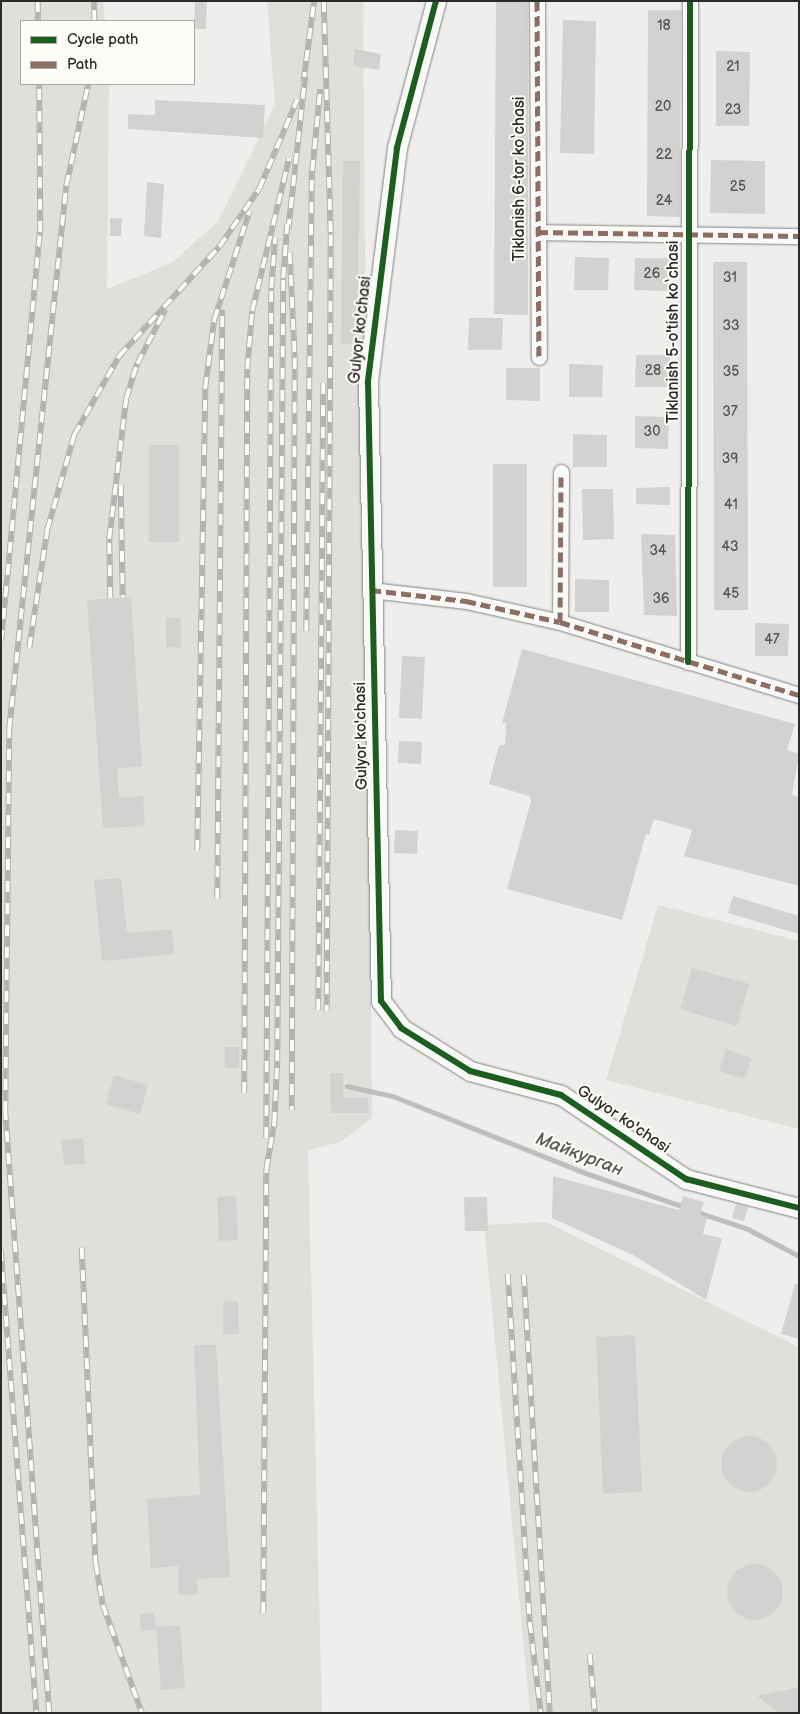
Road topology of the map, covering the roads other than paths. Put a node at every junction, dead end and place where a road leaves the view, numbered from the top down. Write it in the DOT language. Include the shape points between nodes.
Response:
graph roads {
  1 [pos="436,1"];
  2 [pos="537,1"];
  3 [pos="690,1"];
  4 [pos="538,232"];
  5 [pos="687,235"];
  6 [pos="799,236"];
  7 [pos="539,357"];
  8 [pos="561,472"];
  9 [pos="371,590"];
  10 [pos="560,622"];
  11 [pos="688,662"];
  12 [pos="799,695"];
  13 [pos="799,1208"];
  1 -- 9 [label="street, Gulyor ko'chasi" via="397,148 378,290 368,382"];
  2 -- 4 [label="street, Tiklanish 6-tor ko‘chasi"];
  3 -- 5 [label="street, Tiklanish 5-o'tish ko‘chasi"];
  4 -- 5 [label="street"];
  4 -- 7 [label="street, Tiklanish 6-tor ko‘chasi"];
  5 -- 6 [label="street"];
  5 -- 11 [label="street, Tiklanish 5-o'tish ko‘chasi"];
  8 -- 10 [label="street"];
  9 -- 10 [label="street" via="466,601"];
  9 -- 13 [label="street, Gulyor ko'chasi" via="378,962 381,1001 390,1016 401,1028 470,1070 560,1095 686,1179"];
  10 -- 11 [label="street"];
  11 -- 12 [label="street"];
}
